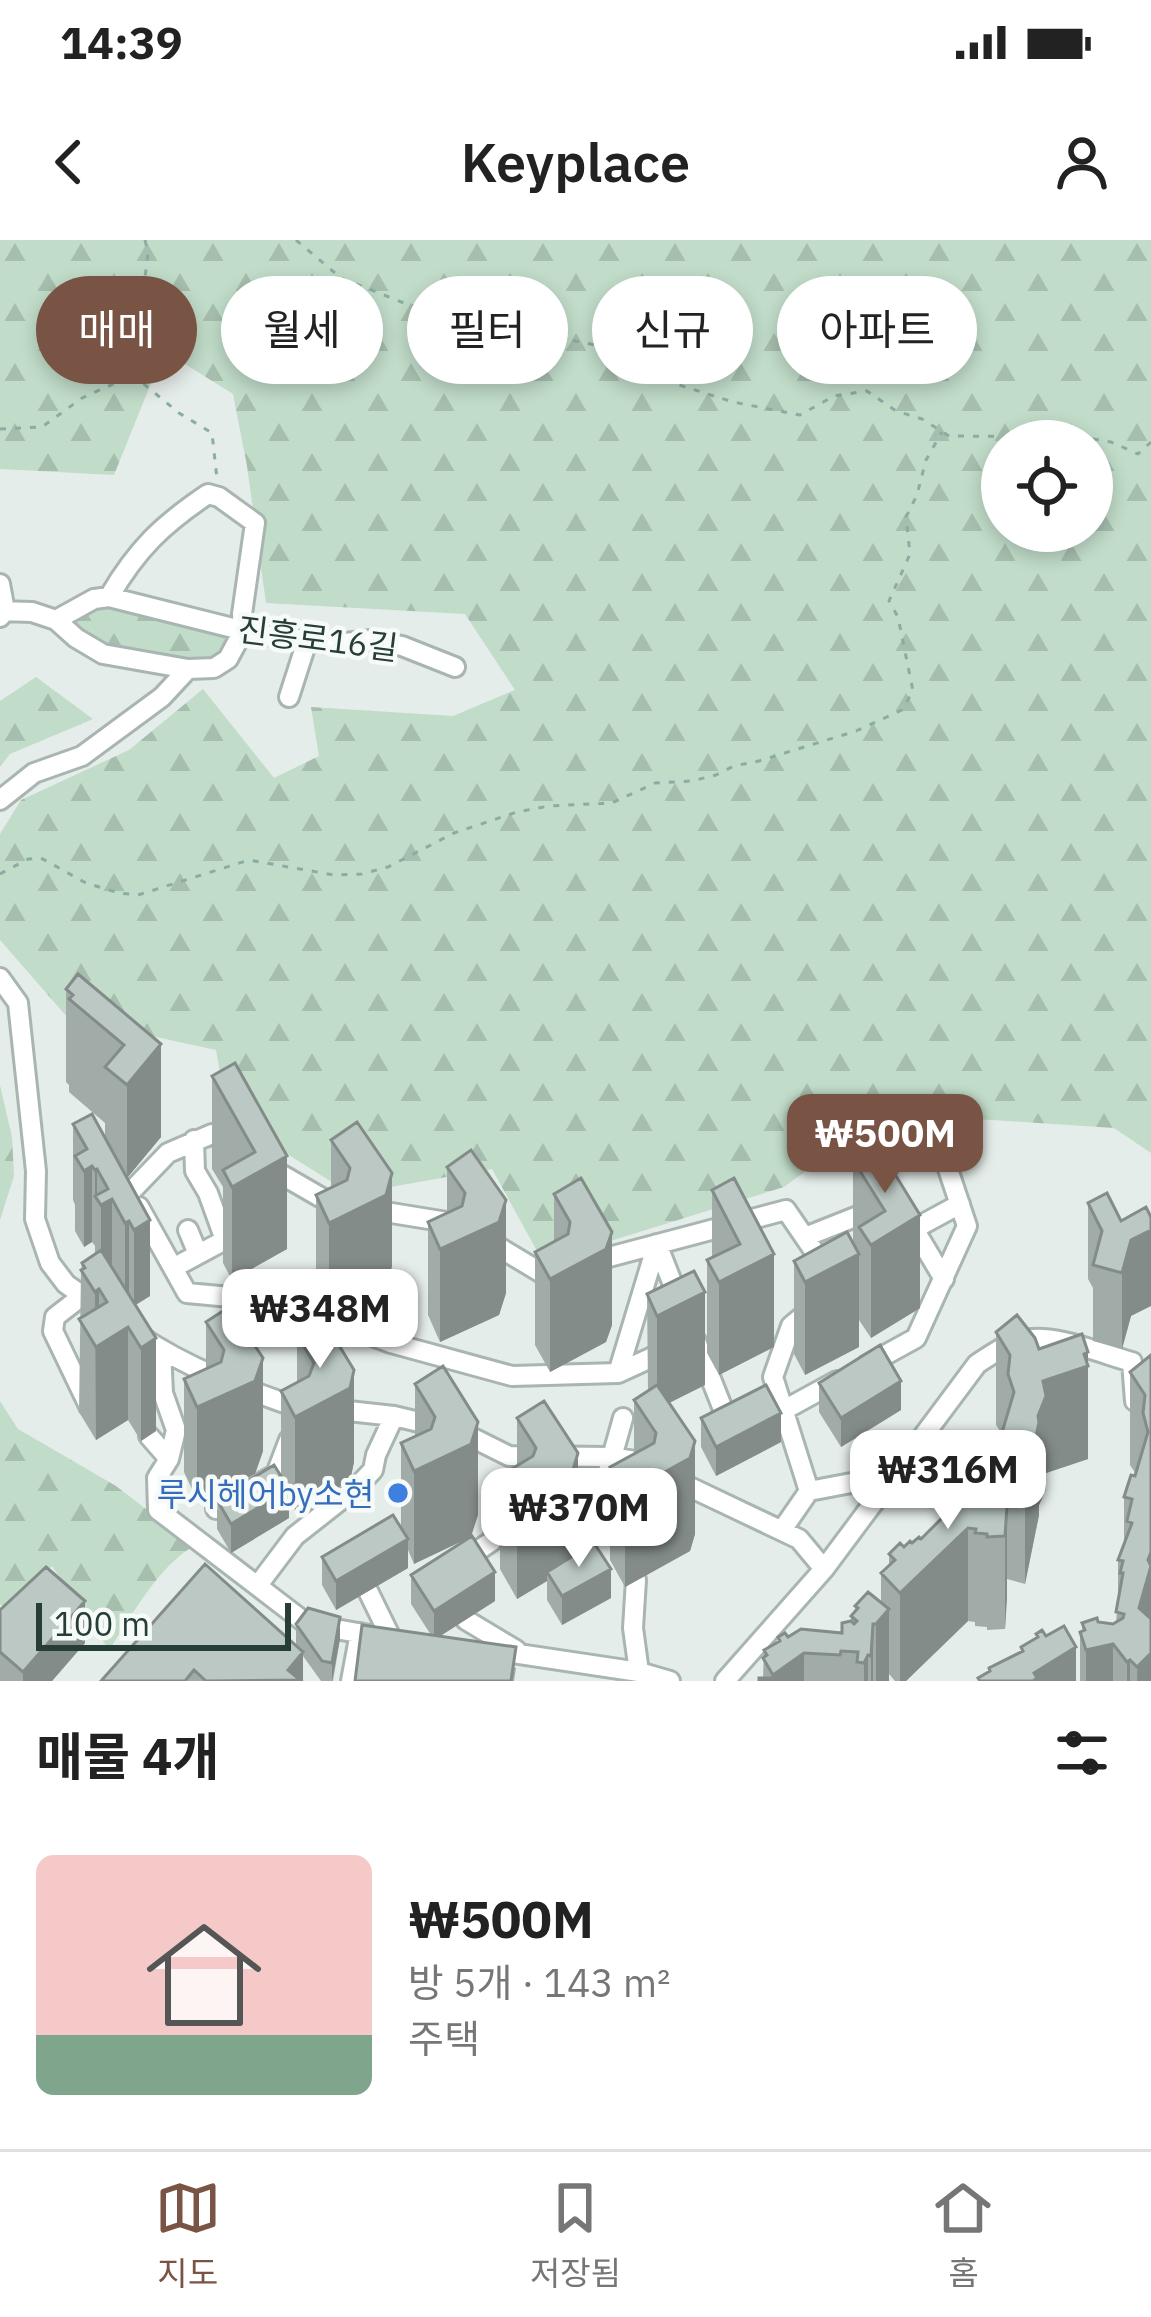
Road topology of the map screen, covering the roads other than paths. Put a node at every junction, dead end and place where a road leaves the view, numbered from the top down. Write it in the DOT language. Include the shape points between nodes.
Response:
graph roads {
  1 [pos="0,584"];
  2 [pos="110,597"];
  3 [pos="2,613"];
  4 [pos="56,620"];
  5 [pos="243,631"];
  6 [pos="307,641"];
  7 [pos="455,667"];
  8 [pos="188,669"];
  9 [pos="289,697"];
  10 [pos="0,800"];
  11 [pos="0,978"];
  12 [pos="194,1140"];
  13 [pos="946,1163"];
  14 [pos="130,1191"];
  15 [pos="960,1204"];
  16 [pos="116,1208"];
  17 [pos="914,1229"];
  18 [pos="188,1230"];
  19 [pos="805,1238"];
  20 [pos="657,1244"];
  21 [pos="198,1255"];
  22 [pos="173,1268"];
  23 [pos="944,1280"];
  24 [pos="82,1295"];
  25 [pos="777,1313"];
  26 [pos="789,1331"];
  27 [pos="694,1338"];
  28 [pos="1137,1342"];
  29 [pos="161,1350"];
  30 [pos="1132,1362"];
  31 [pos="618,1373"];
  32 [pos="148,1374"];
  33 [pos="163,1393"];
  34 [pos="302,1401"];
  35 [pos="1151,1405"];
  36 [pos="89,1406"];
  37 [pos="784,1410"];
  38 [pos="394,1416"];
  39 [pos="622,1418"];
  40 [pos="731,1432"];
  41 [pos="148,1436"];
  42 [pos="509,1456"];
  43 [pos="611,1457"];
  44 [pos="169,1459"];
  45 [pos="635,1461"];
  46 [pos="867,1480"];
  47 [pos="809,1491"];
  48 [pos="216,1509"];
  49 [pos="611,1527"];
  50 [pos="782,1530"];
  51 [pos="580,1531"];
  52 [pos="455,1567"];
  53 [pos="824,1568"];
  54 [pos="636,1580"];
  55 [pos="257,1585"];
  56 [pos="368,1591"];
  57 [pos="466,1620"];
  58 [pos="359,1640"];
  59 [pos="520,1653"];
  60 [pos="635,1676"];
  61 [pos="351,1681"];
  62 [pos="670,1681"];
  63 [pos="725,1681"];
  1 -- 3 [label="street"];
  2 -- 4 [label="street"];
  2 -- 5 [label="street, 진흥로16길"];
  2 -- 5 [label="street" via="129,561 173,518 213,495 255,523"];
  3 -- 4 [label="street"];
  4 -- 8 [label="street" via="103,654"];
  5 -- 6 [label="street, 진흥로16길"];
  5 -- 8 [label="street" via="228,659"];
  6 -- 7 [label="street, 진흥로16길" via="371,640"];
  6 -- 9 [label="street"];
  8 -- 10 [label="street" via="82,756 34,773"];
  11 -- 24 [label="street" via="18,1003 35,1219 50,1263"];
  12 -- 14 [label="street" via="162,1148"];
  12 -- 20 [label="street" via="212,1134 332,1204 461,1224 544,1275"];
  12 -- 21 [label="street" via="195,1171 225,1240"];
  13 -- 15 [label="street"];
  14 -- 16 [label="street"];
  14 -- 22 [label="street" via="144,1235"];
  15 -- 17 [label="street"];
  15 -- 23 [label="street" via="967,1226"];
  17 -- 19 [label="street" via="873,1210"];
  17 -- 23 [label="street"];
  18 -- 21 [label="street"];
  19 -- 20 [label="street" via="787,1210 725,1236"];
  19 -- 26 [label="street" via="831,1294"];
  20 -- 27 [label="street"];
  20 -- 31 [label="street"];
  21 -- 22 [label="street"];
  22 -- 31 [label="street" via="187,1292 284,1302 512,1376"];
  23 -- 37 [label="street" via="916,1337"];
  24 -- 29 [label="street"];
  24 -- 36 [label="street" via="55,1317 53,1331"];
  25 -- 26 [label="street"];
  26 -- 37 [label="street" via="773,1377"];
  27 -- 31 [label="street"];
  27 -- 40 [label="street"];
  28 -- 30 [label="street"];
  29 -- 33 [label="street"];
  29 -- 34 [label="street" via="231,1389"];
  30 -- 35 [label="street" via="1135,1402"];
  30 -- 53 [label="street" via="1045,1338 1004,1347 977,1364"];
  32 -- 33 [label="street"];
  33 -- 44 [label="street" via="186,1430"];
  34 -- 38 [label="street"];
  34 -- 48 [label="street" via="276,1474"];
  37 -- 47 [label="street"];
  38 -- 42 [label="street" via="461,1432"];
  38 -- 55 [label="street" via="373,1470 272,1551"];
  39 -- 43 [label="street"];
  41 -- 44 [label="street"];
  42 -- 43 [label="street"];
  42 -- 52 [label="street" via="493,1541"];
  43 -- 45 [label="street"];
  43 -- 51 [label="street" via="594,1521"];
  44 -- 55 [label="street" via="157,1478 158,1510"];
  45 -- 49 [label="street"];
  45 -- 50 [label="street"];
  46 -- 47 [label="street"];
  47 -- 50 [label="street"];
  50 -- 53 [label="street"];
  53 -- 63 [label="street"];
  54 -- 60 [label="street"];
  55 -- 58 [label="street" via="308,1624"];
  56 -- 58 [label="street" via="401,1643"];
  57 -- 59 [label="street"];
  58 -- 61 [label="street"];
  59 -- 60 [label="street"];
  59 -- 60 [label="street" via="472,1653"];
  60 -- 62 [label="street"];
}
